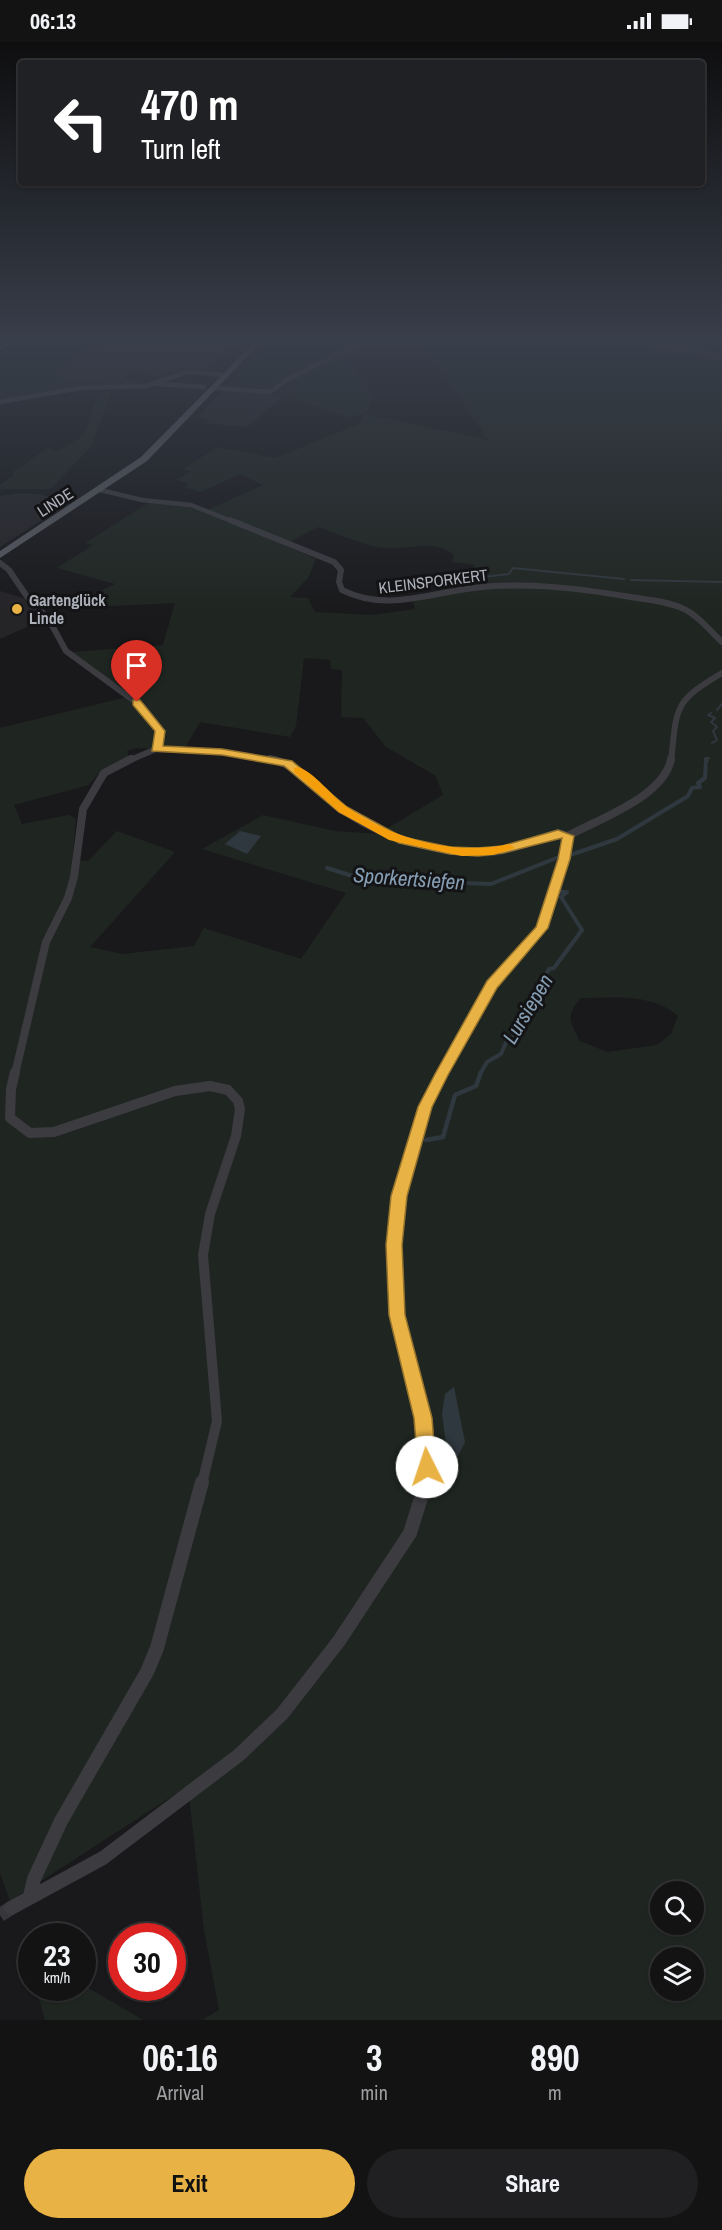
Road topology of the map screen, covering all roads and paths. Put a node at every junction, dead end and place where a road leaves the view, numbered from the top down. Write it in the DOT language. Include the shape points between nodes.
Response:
graph roads {
  1 [pos="173,431"];
  2 [pos="100,490"];
  3 [pos="0,555"];
  4 [pos="0,562"];
  5 [pos="722,642"];
  6 [pos="722,673"];
  7 [pos="156,749"];
  8 [pos="568,836"];
  9 [pos="30,1896"];
  10 [pos="11,1908"];
  1 -- 2 [label="main road, LINDE" via="156,449"];
  2 -- 3 [label="main road, LINDE"];
  2 -- 5 [label="street, KLEINSPORKERT" via="142,500 191,505 334,562 341,570 340,587 361,599 391,602 501,586 547,586 683,609 700,619"];
  4 -- 7 [label="street" via="11,570 47,617 66,653 126,692 147,712 160,731"];
  6 -- 8 [label="street" via="681,699 673,723 672,763 655,785"];
  7 -- 8 [label="street" via="222,752 288,763 343,810 399,840 462,852 493,852 558,833"];
  7 -- 9 [label="street" via="104,773 83,809 74,877 46,942 11,1089 10,1118 30,1133 54,1132 175,1091 210,1086 228,1090 238,1101 236,1136 210,1214 203,1255 217,1421 157,1648 51,1841 31,1882"];
  8 -- 9 [label="street" via="541,928 492,985 442,1074 425,1107 399,1196 394,1245 397,1315 423,1418 428,1455 426,1488 410,1533 339,1641 282,1714 214,1775 103,1858"];
  9 -- 10 [label="street"];
}
